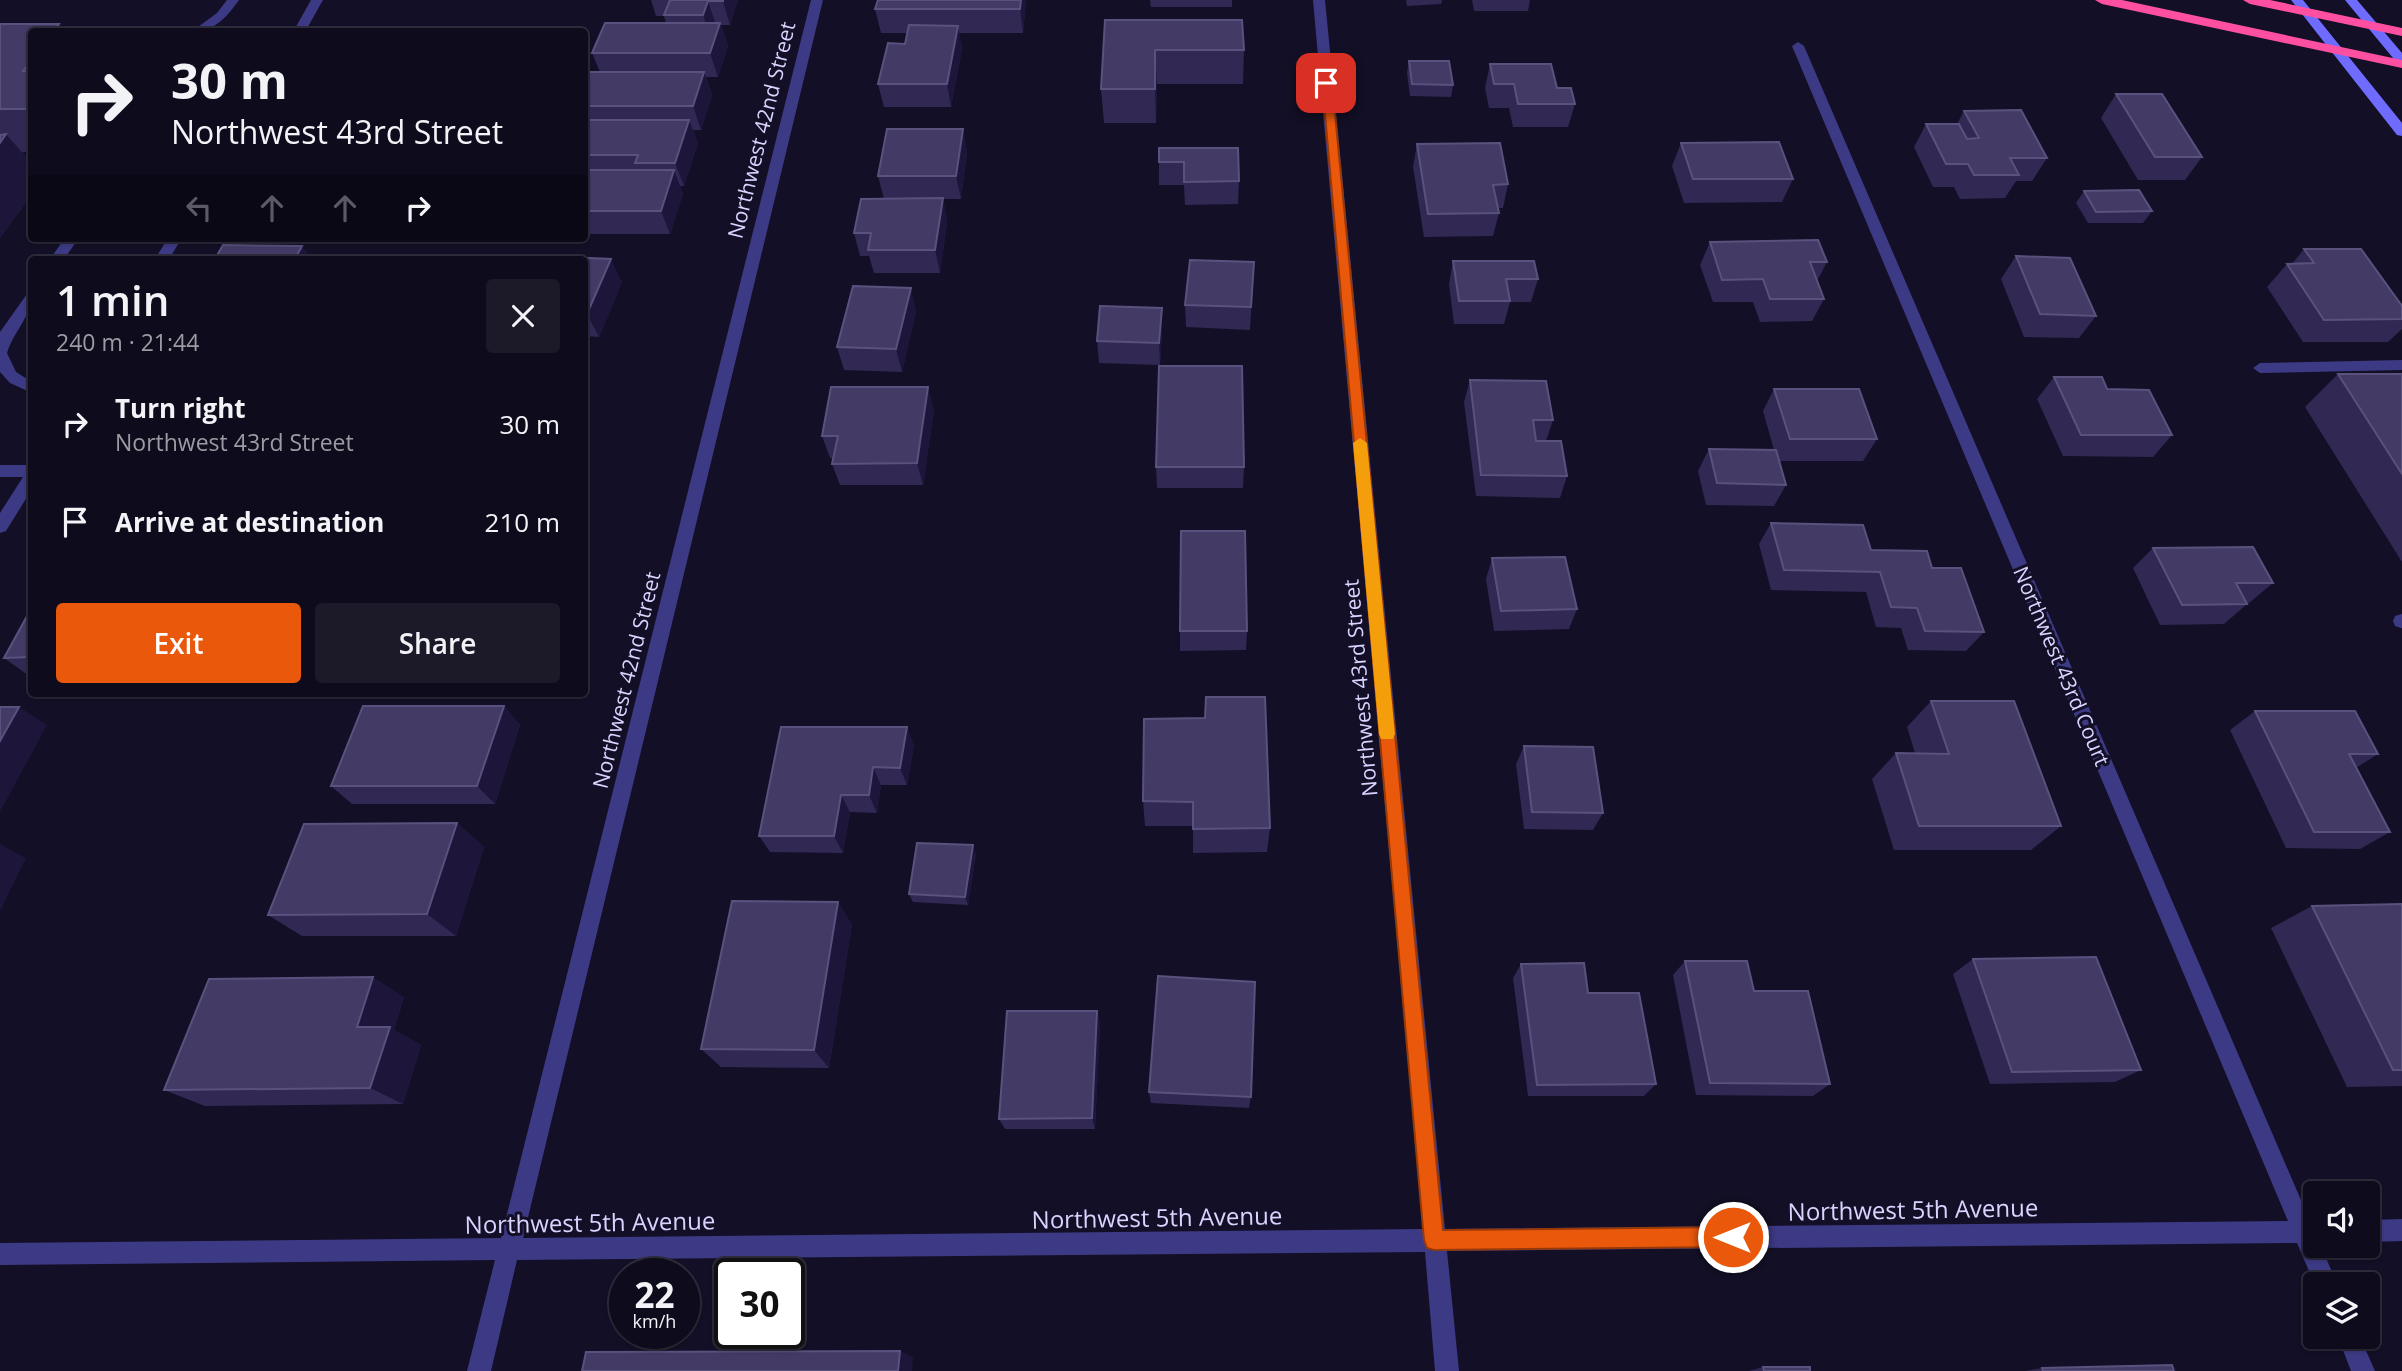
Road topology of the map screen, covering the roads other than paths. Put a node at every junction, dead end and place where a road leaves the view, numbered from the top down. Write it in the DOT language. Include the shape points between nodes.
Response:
graph roads {
  1 [pos="233,0"];
  2 [pos="317,0"];
  3 [pos="817,0"];
  4 [pos="1319,0"];
  5 [pos="2102,0"];
  6 [pos="2250,0"];
  7 [pos="2297,0"];
  8 [pos="2351,0"];
  9 [pos="203,28"];
  10 [pos="301,28"];
  11 [pos="2402,32"];
  12 [pos="1798,46"];
  13 [pos="2402,63"];
  14 [pos="2402,132"];
  15 [pos="28,303"];
  16 [pos="0,353"];
  17 [pos="2402,365"];
  18 [pos="2260,368"];
  19 [pos="28,387"];
  20 [pos="0,471"];
  21 [pos="28,473"];
  22 [pos="28,480"];
  23 [pos="0,527"];
  24 [pos="2303,1218"];
  25 [pos="2402,1230"];
  26 [pos="2380,1231"];
  27 [pos="2303,1232"];
  28 [pos="1434,1240"];
  29 [pos="509,1249"];
  30 [pos="0,1254"];
  31 [pos="2353,1349"];
  32 [pos="479,1371"];
  33 [pos="1447,1371"];
  34 [pos="2363,1371"];
  1 -- 9 [label="street" via="221,16"];
  2 -- 10 [label="street"];
  3 -- 29 [label="street, Northwest 42nd Street"];
  4 -- 28 [label="street, Northwest 43rd Street"];
  5 -- 13 [label="highway"];
  6 -- 11 [label="highway"];
  7 -- 14 [label="main road"];
  8 -- 13 [label="main road"];
  12 -- 24 [label="street, Northwest 43rd Court"];
  15 -- 16 [label="street" via="5,336"];
  16 -- 19 [label="street" via="3,367"];
  17 -- 18 [label="street"];
  20 -- 21 [label="street"];
  22 -- 23 [label="street"];
  25 -- 26 [label="street"];
  27 -- 28 [label="street, Northwest 5th Avenue"];
  28 -- 29 [label="street, Northwest 5th Avenue"];
  28 -- 33 [label="street, Northwest 43rd Street"];
  29 -- 30 [label="street, Northwest 5th Avenue"];
  29 -- 32 [label="street, Northwest 42nd Street"];
  31 -- 34 [label="street"];
}
